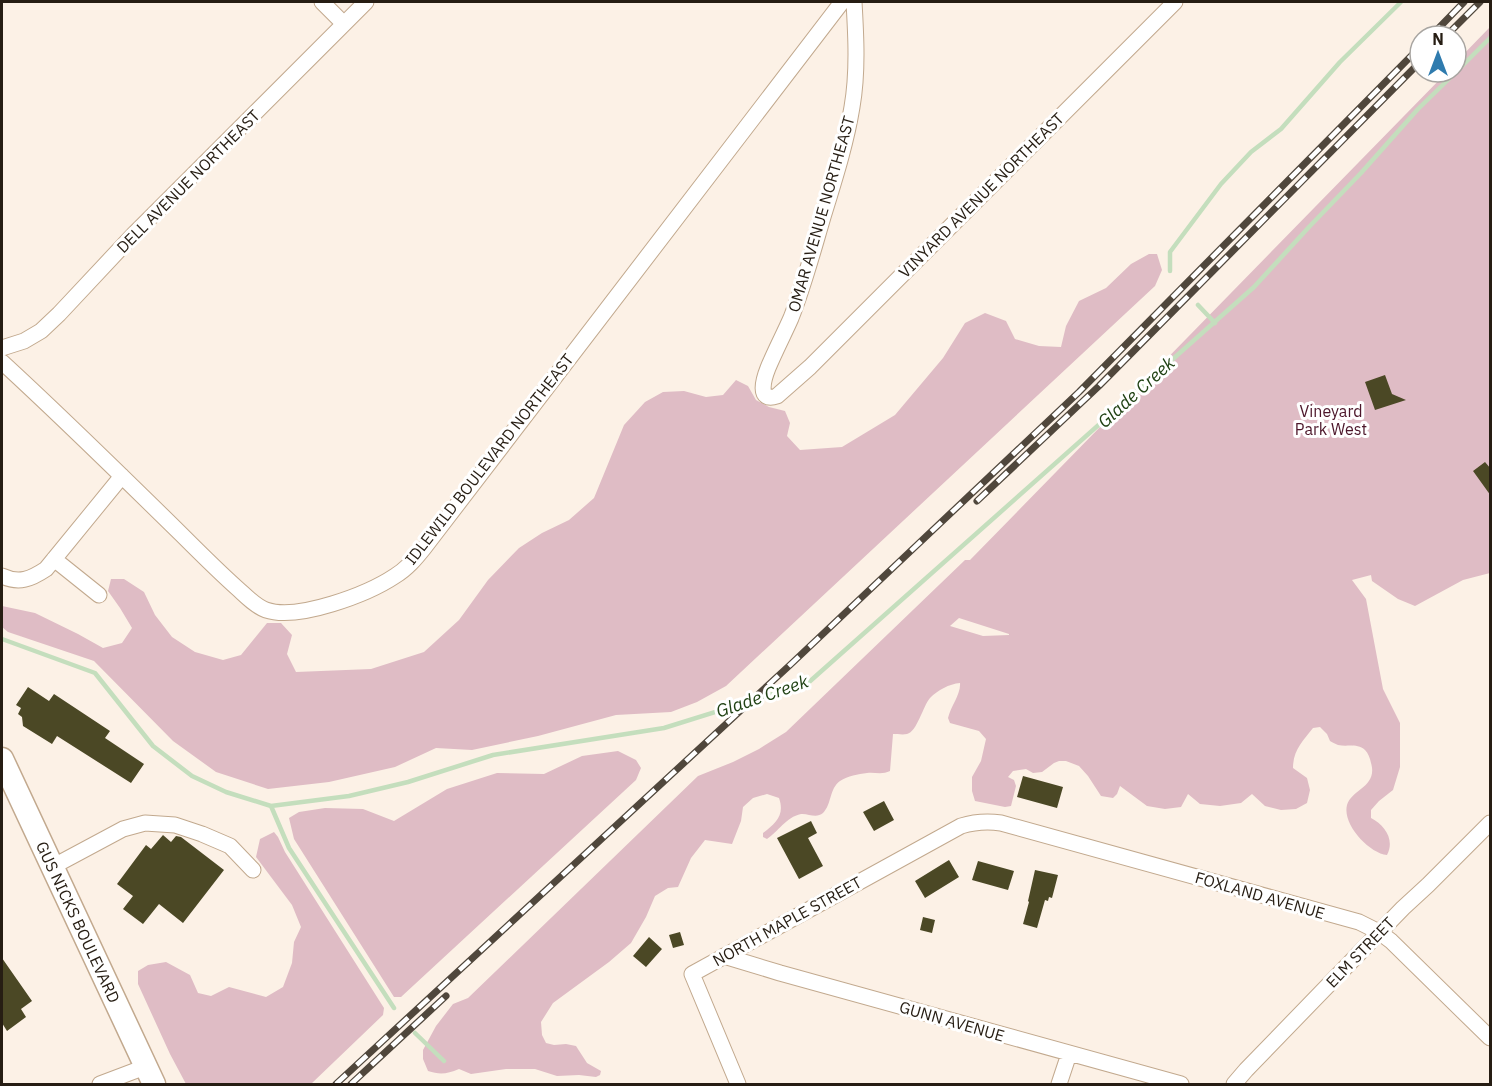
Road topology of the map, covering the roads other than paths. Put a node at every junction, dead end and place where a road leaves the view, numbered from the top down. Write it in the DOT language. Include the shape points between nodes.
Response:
graph roads {
  1 [pos="322,2"];
  2 [pos="366,2"];
  3 [pos="842,2"];
  4 [pos="854,2"];
  5 [pos="1175,2"];
  6 [pos="344,24"];
  7 [pos="2,348"];
  8 [pos="2,362"];
  9 [pos="787,387"];
  10 [pos="122,476"];
  11 [pos="54,559"];
  12 [pos="2,576"];
  13 [pos="99,595"];
  14 [pos="2,759"];
  15 [pos="990,822"];
  16 [pos="1491,823"];
  17 [pos="52,867"];
  18 [pos="253,870"];
  19 [pos="1379,932"];
  20 [pos="724,956"];
  21 [pos="1491,1038"];
  22 [pos="1069,1054"];
  23 [pos="150,1076"];
  24 [pos="100,1084"];
  25 [pos="738,1084"];
  26 [pos="1059,1084"];
  27 [pos="1181,1084"];
  28 [pos="1234,1084"];
  1 -- 6 [label="street"];
  2 -- 6 [label="street, DELL AVENUE NORTHEAST"];
  3 -- 10 [label="street, IDLEWILD BOULEVARD NORTHEAST" via="452,513 396,576 325,606 301,612 267,610 220,573"];
  4 -- 9 [label="street, OMAR AVENUE NORTHEAST" via="854,88 846,136 804,279 762,386 763,392 772,397"];
  5 -- 9 [label="street, VINYARD AVENUE NORTHEAST"];
  6 -- 7 [label="street, DELL AVENUE NORTHEAST" via="59,314 24,341"];
  8 -- 10 [label="street, IDLEWILD BOULEVARD NORTHEAST"];
  10 -- 11 [label="street"];
  11 -- 12 [label="street" via="34,577 13,580"];
  11 -- 13 [label="street"];
  14 -- 17 [label="main road, GUS NICKS BOULEVARD"];
  15 -- 19 [label="street, FOXLAND AVENUE" via="1359,922"];
  15 -- 20 [label="street, NORTH MAPLE STREET" via="961,826"];
  16 -- 19 [label="street, ELM STREET"];
  17 -- 18 [label="street" via="123,829 145,823 175,825 230,846"];
  17 -- 23 [label="main road, GUS NICKS BOULEVARD"];
  19 -- 21 [label="street, FOXLAND AVENUE"];
  19 -- 28 [label="street, ELM STREET"];
  20 -- 22 [label="street, GUNN AVENUE"];
  20 -- 25 [label="street, NORTH MAPLE STREET" via="692,974"];
  22 -- 26 [label="street"];
  22 -- 27 [label="street, GUNN AVENUE"];
  23 -- 24 [label="street"];
}
